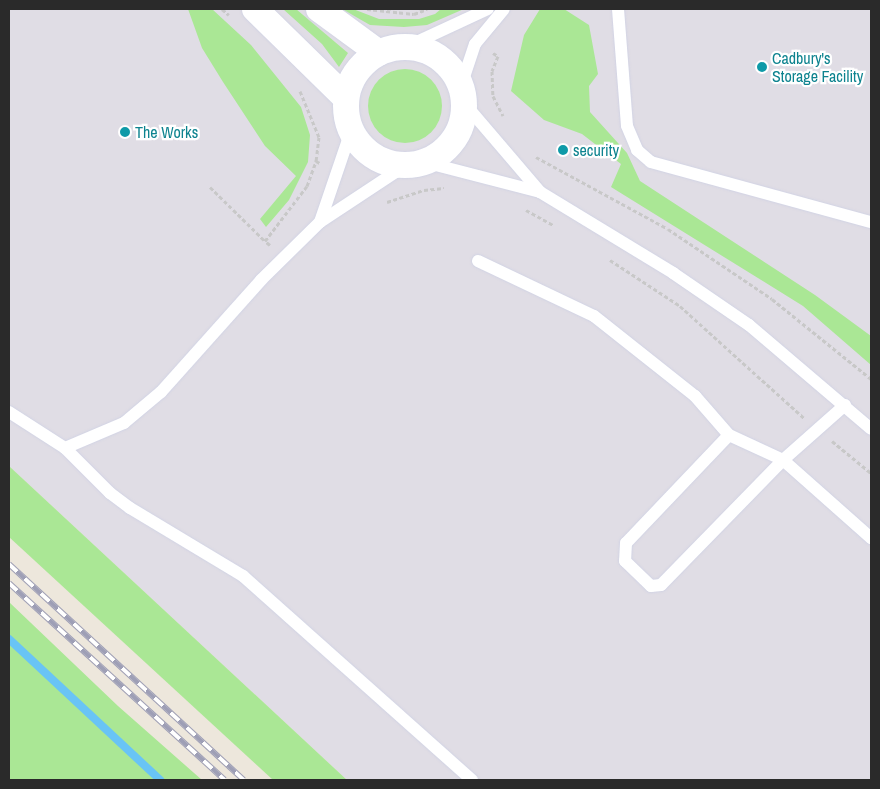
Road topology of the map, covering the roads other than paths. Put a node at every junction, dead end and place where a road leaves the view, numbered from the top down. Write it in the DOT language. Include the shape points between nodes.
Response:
graph roads {
  1 [pos="255,9"];
  2 [pos="319,9"];
  3 [pos="488,9"];
  4 [pos="504,9"];
  5 [pos="618,9"];
  6 [pos="406,47"];
  7 [pos="378,53"];
  8 [pos="462,95"];
  9 [pos="346,98"];
  10 [pos="351,131"];
  11 [pos="415,164"];
  12 [pos="540,192"];
  13 [pos="320,222"];
  14 [pos="871,222"];
  15 [pos="478,261"];
  16 [pos="845,405"];
  17 [pos="9,412"];
  18 [pos="871,429"];
  19 [pos="729,435"];
  20 [pos="65,448"];
  21 [pos="783,460"];
  22 [pos="871,538"];
  23 [pos="472,780"];
  1 -- 9 [label="street"];
  2 -- 7 [label="street"];
  3 -- 6 [label="lane"];
  4 -- 8 [label="lane" via="475,44"];
  5 -- 14 [label="lane" via="627,126 636,150 651,162"];
  6 -- 7 [label="street"];
  6 -- 8 [label="street" via="424,50 439,58 452,70"];
  7 -- 9 [label="street" via="363,64 352,80"];
  8 -- 11 [label="street" via="459,131 452,142 439,154"];
  8 -- 12 [label="lane"];
  9 -- 10 [label="street"];
  10 -- 11 [label="street" via="373,156 389,163"];
  10 -- 13 [label="lane"];
  11 -- 12 [label="lane"];
  11 -- 13 [label="lane"];
  12 -- 16 [label="lane" via="673,273 748,324"];
  13 -- 20 [label="lane" via="161,392 124,423"];
  15 -- 19 [label="lane" via="594,316 695,396"];
  16 -- 18 [label="lane"];
  16 -- 21 [label="lane"];
  17 -- 20 [label="lane"];
  19 -- 21 [label="lane"];
  19 -- 21 [label="lane" via="626,544 625,561 651,586 661,586"];
  20 -- 23 [label="lane" via="110,493 130,508 243,576"];
  21 -- 22 [label="lane"];
}
